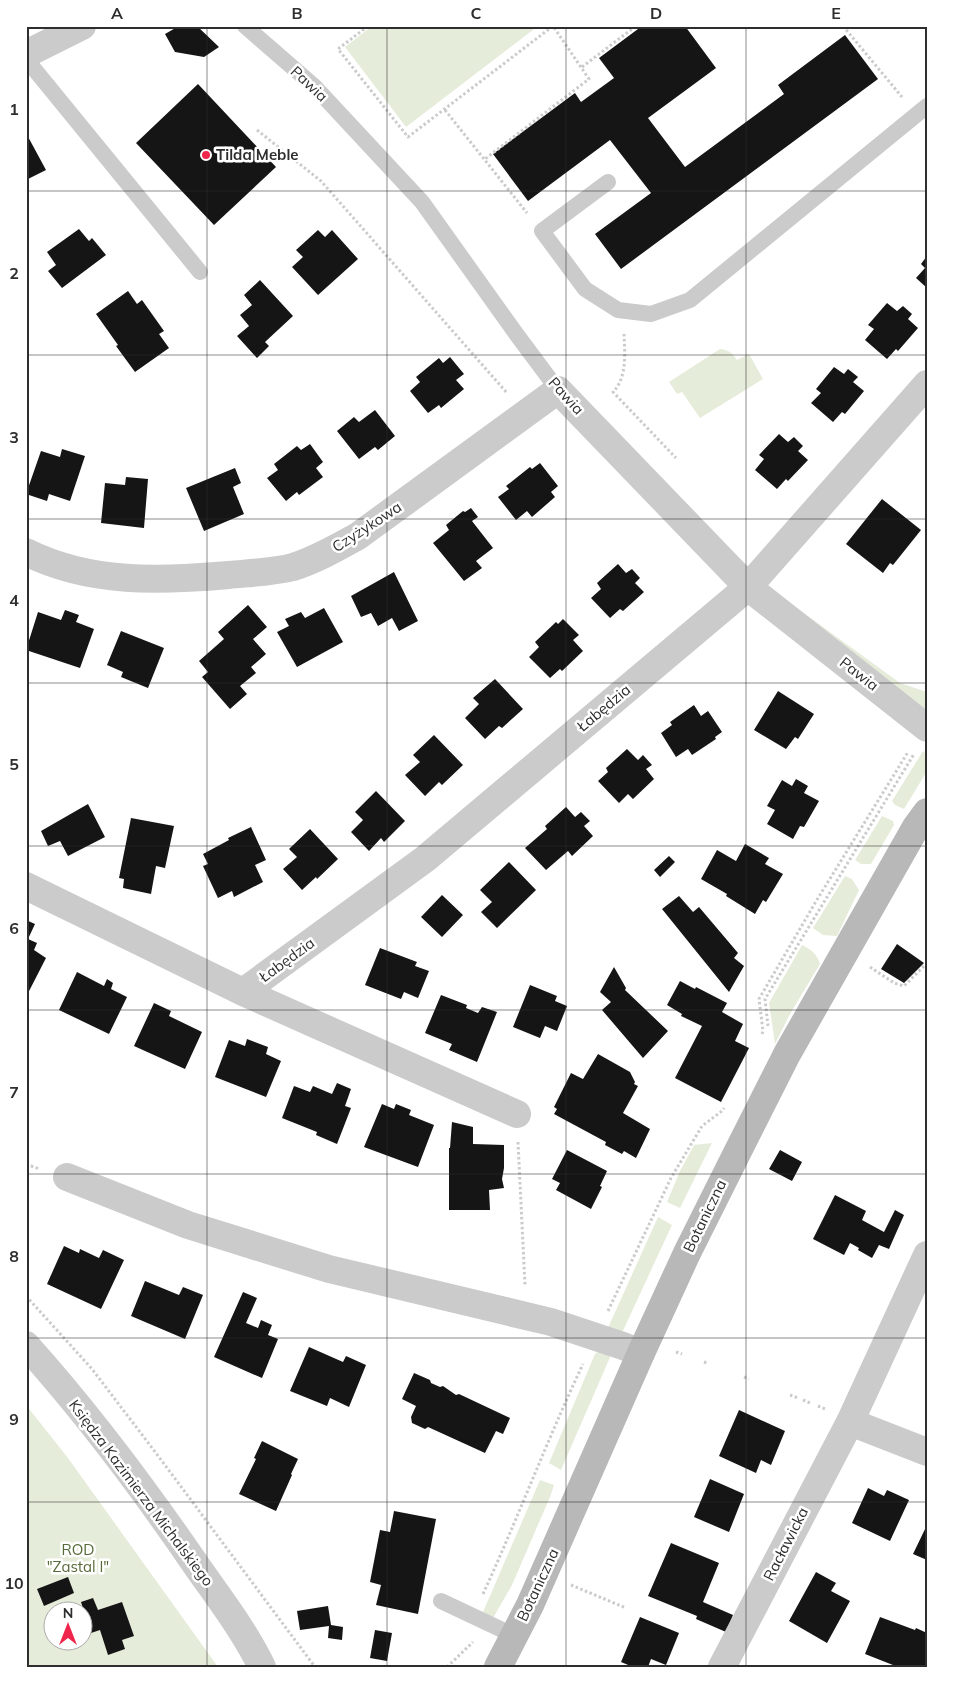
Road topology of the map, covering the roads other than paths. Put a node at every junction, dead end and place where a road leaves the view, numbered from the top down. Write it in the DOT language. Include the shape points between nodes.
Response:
graph roads {
  1 [pos="82,26"];
  2 [pos="244,26"];
  3 [pos="26,54"];
  4 [pos="26,58"];
  5 [pos="927,106"];
  6 [pos="608,182"];
  7 [pos="200,272"];
  8 [pos="927,384"];
  9 [pos="558,390"];
  10 [pos="26,552"];
  11 [pos="748,587"];
  12 [pos="926,727"];
  13 [pos="927,812"];
  14 [pos="26,886"];
  15 [pos="243,992"];
  16 [pos="516,1114"];
  17 [pos="67,1177"];
  18 [pos="927,1256"];
  19 [pos="26,1345"];
  20 [pos="641,1353"];
  21 [pos="850,1422"];
  22 [pos="927,1452"];
  23 [pos="441,1601"];
  24 [pos="513,1635"];
  25 [pos="257,1655"];
  26 [pos="274,1667"];
  27 [pos="481,1667"];
  28 [pos="498,1667"];
  29 [pos="722,1667"];
  1 -- 3 [label="street"];
  2 -- 9 [label="lane, Pawia" via="314,86 422,202"];
  4 -- 7 [label="lane"];
  5 -- 6 [label="lane" via="690,300 651,314 618,310 585,289 542,231"];
  8 -- 11 [label="street, Łabędzia"];
  9 -- 10 [label="street, Czyżykowa" via="358,536 292,567 192,578 132,579 76,571"];
  9 -- 11 [label="street, Pawia"];
  11 -- 12 [label="street, Pawia"];
  11 -- 15 [label="street, Łabędzia" via="425,859"];
  13 -- 20 [label="main road, Botaniczna" via="788,1054 687,1253"];
  14 -- 15 [label="street, Łabędzia"];
  15 -- 16 [label="street, Łabędzia"];
  17 -- 20 [label="street" via="188,1225 329,1269 551,1322"];
  18 -- 21 [label="street, Racławicka"];
  19 -- 25 [label="street, Księdza Kazimierza Michalskiego" via="167,1522"];
  20 -- 24 [label="main road, Botaniczna" via="541,1582"];
  21 -- 22 [label="street"];
  21 -- 29 [label="street, Racławicka"];
  23 -- 24 [label="lane"];
  24 -- 27 [label="main road, Botaniczna"];
  24 -- 28 [label="main road, Botaniczna"];
  25 -- 26 [label="street, Księdza Kazimierza Michalskiego"];
}
